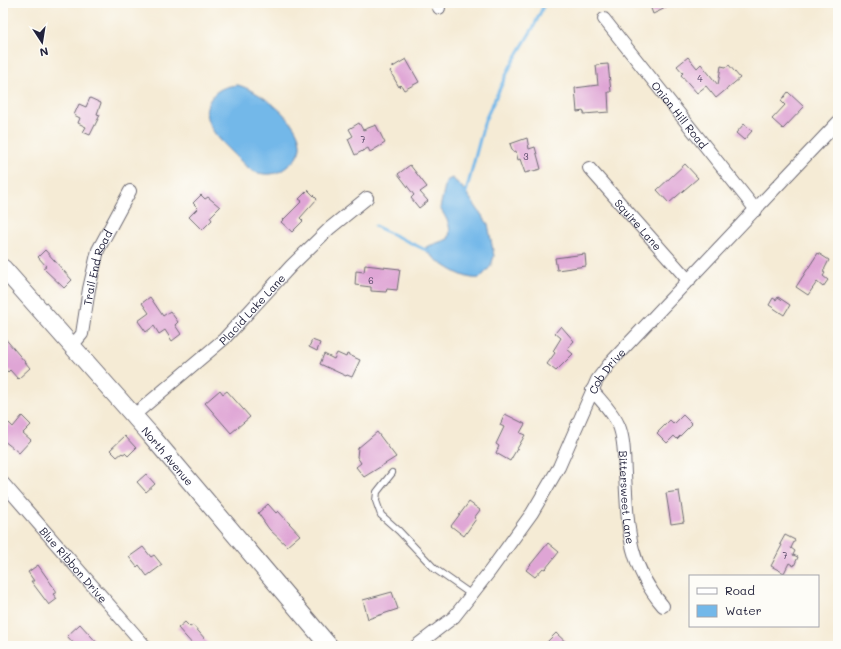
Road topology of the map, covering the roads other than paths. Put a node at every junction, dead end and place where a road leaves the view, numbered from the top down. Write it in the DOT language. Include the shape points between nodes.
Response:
graph roads {
  1 [pos="604,19"];
  2 [pos="838,122"];
  3 [pos="589,168"];
  4 [pos="130,191"];
  5 [pos="367,198"];
  6 [pos="756,210"];
  7 [pos="3,268"];
  8 [pos="688,281"];
  9 [pos="72,346"];
  10 [pos="592,390"];
  11 [pos="134,416"];
  12 [pos="392,473"];
  13 [pos="3,483"];
  14 [pos="472,595"];
  15 [pos="663,606"];
  16 [pos="145,646"];
  17 [pos="329,646"];
  18 [pos="416,646"];
  1 -- 6 [label="street, Onion Hill Road"];
  2 -- 6 [label="street, Cob Drive"];
  3 -- 8 [label="street, Squire Lane"];
  4 -- 9 [label="street, Trail End Road" via="98,250 82,334"];
  5 -- 11 [label="street, Placid Lake Lane" via="330,228 291,266 232,332"];
  6 -- 8 [label="street, Cob Drive"];
  7 -- 9 [label="street, North Avenue"];
  8 -- 10 [label="street, Cob Drive" via="613,359"];
  9 -- 11 [label="street, North Avenue"];
  10 -- 14 [label="street, Cob Drive" via="551,482 518,534"];
  10 -- 15 [label="street, Bittersweet Lane" via="619,426 623,445 631,548 636,563"];
  11 -- 17 [label="street, North Avenue"];
  12 -- 14 [label="lane" via="377,492 376,502 381,515 435,569"];
  13 -- 16 [label="street, Blue Ribbon Drive"];
  14 -- 18 [label="street, Cob Drive" via="449,621"];
}
